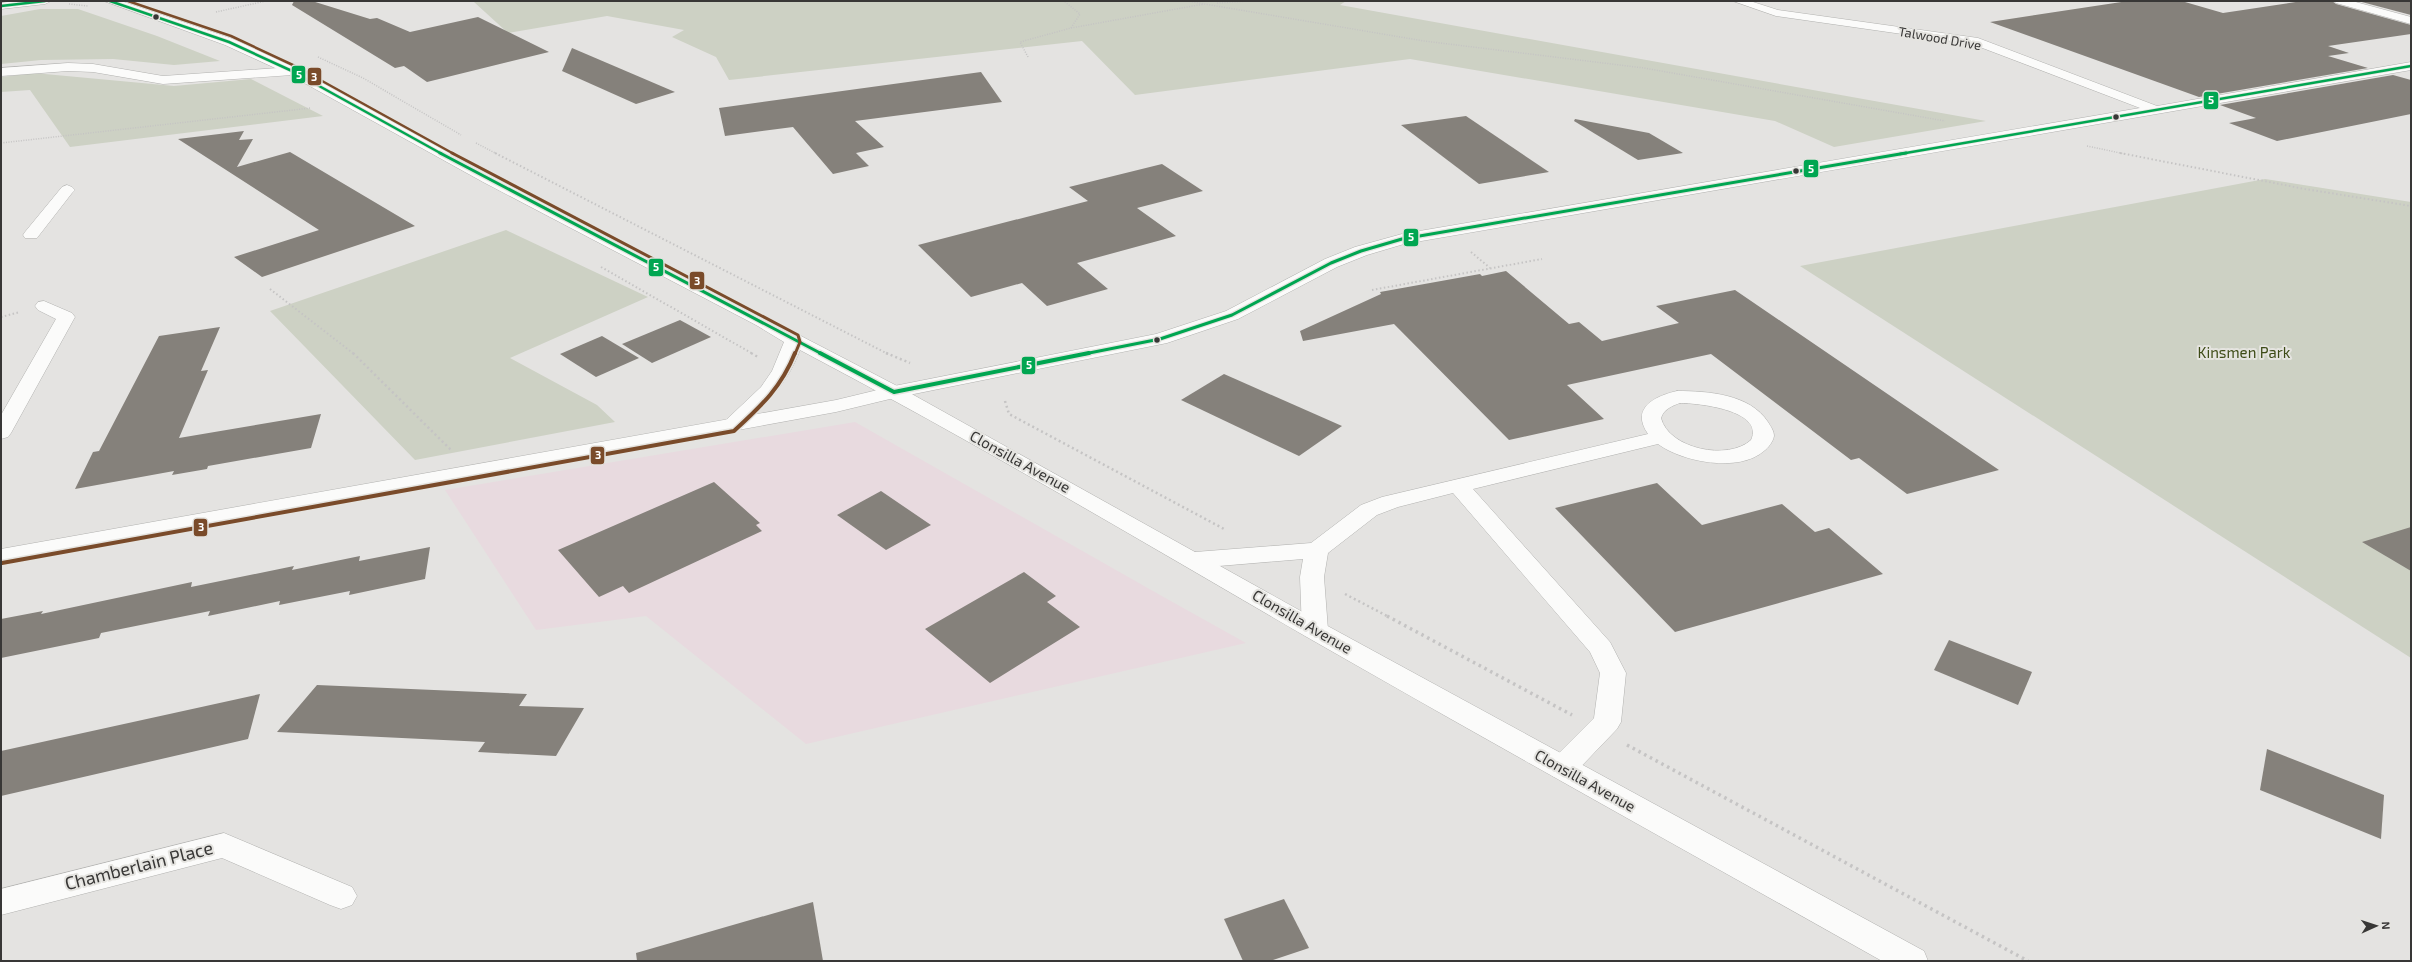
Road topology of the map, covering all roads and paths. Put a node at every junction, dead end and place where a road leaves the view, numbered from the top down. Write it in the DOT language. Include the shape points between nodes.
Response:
graph roads {
  1 [pos="14,1"];
  2 [pos="45,1"];
  3 [pos="110,1"];
  4 [pos="266,1"];
  5 [pos="1064,1"];
  6 [pos="1187,1"];
  7 [pos="1250,1"];
  8 [pos="1740,1"];
  9 [pos="2340,1"];
  10 [pos="1212,4"];
  11 [pos="1,5"];
  12 [pos="212,13"];
  13 [pos="2411,21"];
  14 [pos="1071,28"];
  15 [pos="315,55"];
  16 [pos="1028,57"];
  17 [pos="270,61"];
  18 [pos="2411,66"];
  19 [pos="292,71"];
  20 [pos="1,72"];
  21 [pos="206,77"];
  22 [pos="314,108"];
  23 [pos="2156,110"];
  24 [pos="1946,121"];
  25 [pos="465,137"];
  26 [pos="471,141"];
  27 [pos="1,143"];
  28 [pos="2083,145"];
  29 [pos="67,190"];
  30 [pos="2411,206"];
  31 [pos="30,235"];
  32 [pos="1542,259"];
  33 [pos="270,289"];
  34 [pos="1372,290"];
  35 [pos="44,306"];
  36 [pos="794,340"];
  37 [pos="914,364"];
  38 [pos="894,392"];
  39 [pos="1005,402"];
  40 [pos="732,425"];
  41 [pos="1,433"];
  42 [pos="1660,437"];
  43 [pos="472,472"];
  44 [pos="1459,486"];
  45 [pos="1317,550"];
  46 [pos="1272,555"];
  47 [pos="1,557"];
  48 [pos="1195,560"];
  49 [pos="1312,577"];
  50 [pos="1315,630"];
  51 [pos="1600,730"];
  52 [pos="1562,768"];
  53 [pos="341,896"];
  54 [pos="1,902"];
  55 [pos="1912,961"];
  56 [pos="2028,961"];
  1 -- 11 [label="street"];
  2 -- 11 [label="street"];
  3 -- 17 [label="street, Clonsilla Avenue" via="228,42"];
  4 -- 12 [label="path"];
  5 -- 14 [label="path" via="1080,14"];
  6 -- 10 [label="path"];
  7 -- 10 [label="path"];
  8 -- 23 [label="street, Talwood Drive" via="1776,13 1974,42"];
  9 -- 13 [label="street"];
  10 -- 14 [label="path" via="1184,6"];
  10 -- 24 [label="path" via="1424,41 1644,68"];
  14 -- 16 [label="path" via="1020,42"];
  15 -- 25 [label="path" via="363,78"];
  17 -- 19 [label="street, Clonsilla Avenue"];
  17 -- 21 [label="street"];
  18 -- 23 [label="street"];
  19 -- 21 [label="street"];
  19 -- 36 [label="street, Clonsilla Avenue" via="488,179 721,299"];
  20 -- 21 [label="street" via="68,67 92,68 163,80"];
  22 -- 27 [label="path"];
  23 -- 38 [label="street" via="1402,240 1361,251 1331,263 1232,315 1160,339"];
  26 -- 37 [label="path" via="899,360"];
  28 -- 30 [label="path" via="2305,190"];
  29 -- 31 [label="street"];
  32 -- 34 [label="path"];
  33 -- 43 [label="path" via="349,348"];
  35 -- 41 [label="street" via="66,317"];
  36 -- 38 [label="street, Clonsilla Avenue"];
  36 -- 40 [label="street" via="782,371 768,390"];
  38 -- 40 [label="street" via="836,406"];
  38 -- 48 [label="street, Clonsilla Avenue"];
  39 -- 46 [label="path" via="1009,414"];
  40 -- 43 [label="street"];
  42 -- 42 [label="street" via="1690,452 1726,457 1743,455 1756,449 1763,441 1763,431 1757,421 1735,407 1713,399 1694,396 1663,401 1654,408 1650,417 1652,427"];
  42 -- 44 [label="street"];
  43 -- 47 [label="street"];
  44 -- 45 [label="street" via="1390,502 1369,510"];
  44 -- 51 [label="street" via="1601,648 1613,673 1607,722"];
  45 -- 46 [label="street"];
  45 -- 49 [label="street"];
  46 -- 48 [label="street"];
  48 -- 50 [label="street, Clonsilla Avenue"];
  49 -- 50 [label="street"];
  49 -- 51 [label="path"];
  50 -- 52 [label="street, Clonsilla Avenue"];
  51 -- 52 [label="street"];
  51 -- 56 [label="path"];
  52 -- 55 [label="street, Clonsilla Avenue"];
  53 -- 54 [label="street, Chamberlain Place" via="224,845"];
}
